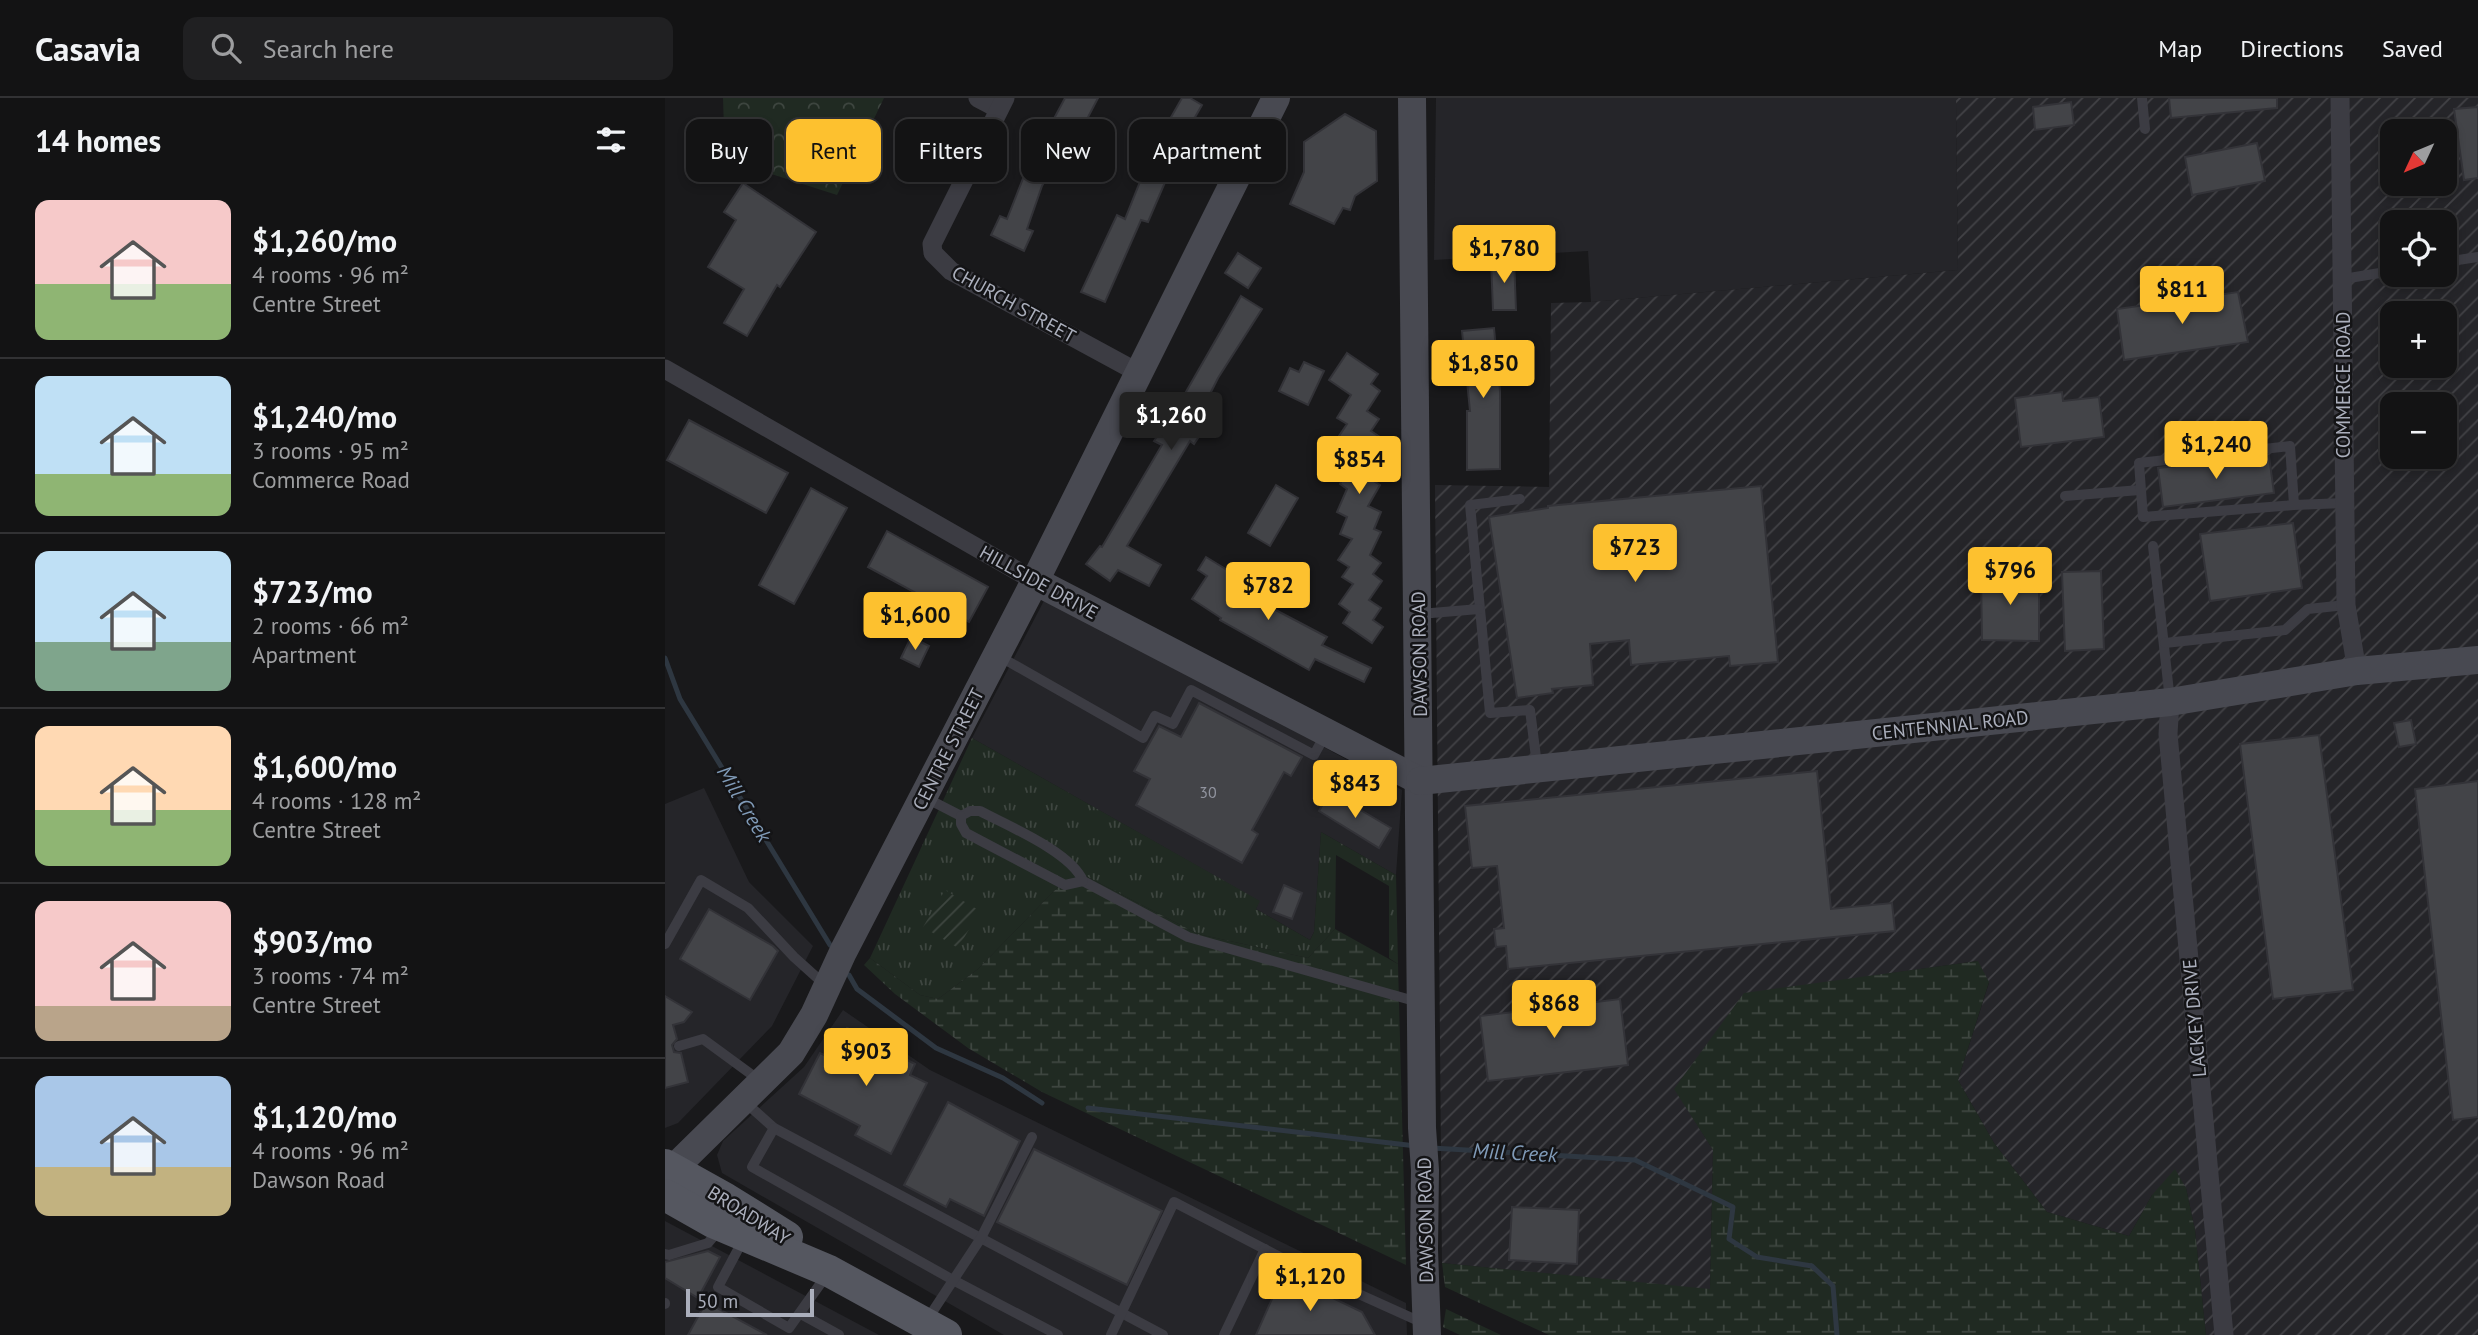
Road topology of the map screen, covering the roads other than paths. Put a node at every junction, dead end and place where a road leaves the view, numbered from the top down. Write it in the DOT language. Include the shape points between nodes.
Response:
graph roads {
  1 [pos="978,98"];
  2 [pos="1276,98"];
  3 [pos="1412,98"];
  4 [pos="2141,98"];
  5 [pos="2340,98"];
  6 [pos="1002,104"];
  7 [pos="2145,129"];
  8 [pos="2478,257"];
  9 [pos="2457,260"];
  10 [pos="2380,273"];
  11 [pos="2343,279"];
  12 [pos="665,369"];
  13 [pos="1139,373"];
  14 [pos="2140,490"];
  15 [pos="2065,496"];
  16 [pos="1520,499"];
  17 [pos="2344,503"];
  18 [pos="2294,505"];
  19 [pos="2153,546"];
  20 [pos="1035,581"];
  21 [pos="2346,605"];
  22 [pos="1479,609"];
  23 [pos="1418,614"];
  24 [pos="2165,643"];
  25 [pos="997,655"];
  26 [pos="2478,660"];
  27 [pos="2357,671"];
  28 [pos="2170,702"];
  29 [pos="1327,733"];
  30 [pos="1537,769"];
  31 [pos="1420,781"];
  32 [pos="924,797"];
  33 [pos="961,816"];
  34 [pos="1083,881"];
  35 [pos="665,944"];
  36 [pos="827,987"];
  37 [pos="1422,1003"];
  38 [pos="679,1046"];
  39 [pos="753,1092"];
  40 [pos="774,1128"];
  41 [pos="1032,1137"];
  42 [pos="667,1177"];
  43 [pos="734,1231"];
  44 [pos="981,1238"];
  45 [pos="1265,1249"];
  46 [pos="665,1254"];
  47 [pos="829,1271"];
  48 [pos="953,1280"];
  49 [pos="1121,1313"];
  50 [pos="801,1314"];
  51 [pos="924,1326"];
  52 [pos="1427,1330"];
  53 [pos="839,1335"];
  54 [pos="1058,1335"];
  55 [pos="1111,1335"];
  56 [pos="1163,1335"];
  57 [pos="1224,1335"];
  58 [pos="2224,1335"];
  1 -- 6 [label="street"];
  2 -- 13 [label="street, CENTRE STREET"];
  3 -- 23 [label="street, DAWSON ROAD"];
  4 -- 7 [label="lane"];
  5 -- 11 [label="street, COMMERCE ROAD"];
  6 -- 13 [label="street, CHURCH STREET" via="932,244 933,253 951,271"];
  8 -- 9 [label="lane"];
  10 -- 11 [label="lane"];
  11 -- 17 [label="street, COMMERCE ROAD"];
  12 -- 20 [label="street, HILLSIDE DRIVE"];
  13 -- 20 [label="street, CENTRE STREET"];
  14 -- 15 [label="lane"];
  14 -- 18 [label="lane" via="2143,517"];
  14 -- 18 [label="lane" via="2139,463 2290,446"];
  16 -- 22 [label="lane" via="1470,505"];
  17 -- 18 [label="lane"];
  17 -- 21 [label="street, COMMERCE ROAD"];
  19 -- 24 [label="lane"];
  20 -- 25 [label="street, CENTRE STREET"];
  20 -- 29 [label="street, HILLSIDE DRIVE"];
  21 -- 24 [label="lane" via="2308,609 2285,631"];
  21 -- 27 [label="street, COMMERCE ROAD"];
  22 -- 23 [label="lane"];
  22 -- 30 [label="lane" via="1490,713 1530,710"];
  23 -- 31 [label="street, DAWSON ROAD"];
  24 -- 28 [label="lane"];
  25 -- 29 [label="lane" via="1143,738 1155,716 1173,724 1191,690 1314,755"];
  25 -- 32 [label="street, CENTRE STREET"];
  26 -- 27 [label="street, CENTENNIAL ROAD"];
  27 -- 28 [label="street, CENTENNIAL ROAD"];
  28 -- 30 [label="street, CENTENNIAL ROAD"];
  28 -- 58 [label="street, LACKEY DRIVE" via="2168,734"];
  29 -- 31 [label="street, HILLSIDE DRIVE"];
  30 -- 31 [label="street, CENTENNIAL ROAD"];
  31 -- 37 [label="street, DAWSON ROAD"];
  32 -- 33 [label="lane"];
  32 -- 36 [label="street, CENTRE STREET"];
  33 -- 34 [label="lane" via="980,811 1065,858"];
  33 -- 34 [label="lane" via="966,833 1065,885"];
  34 -- 37 [label="lane" via="1188,937"];
  35 -- 36 [label="lane" via="701,880 748,908"];
  36 -- 39 [label="street, CENTRE STREET" via="791,1053"];
  37 -- 52 [label="street, DAWSON ROAD"];
  38 -- 39 [label="lane" via="703,1039"];
  39 -- 40 [label="lane"];
  39 -- 42 [label="street, CENTRE STREET"];
  40 -- 44 [label="lane"];
  40 -- 48 [label="lane" via="752,1167"];
  41 -- 44 [label="lane"];
  42 -- 43 [label="main road, BROADWAY"];
  42 -- 47 [label="main road, BROADWAY" via="726,1199 792,1240"];
  43 -- 46 [label="lane"];
  43 -- 47 [label="main road, BROADWAY"];
  43 -- 50 [label="lane" via="718,1287 789,1328"];
  44 -- 48 [label="lane"];
  44 -- 49 [label="lane"];
  45 -- 49 [label="lane" via="1174,1202"];
  45 -- 52 [label="lane"];
  45 -- 57 [label="lane"];
  47 -- 50 [label="lane"];
  47 -- 51 [label="main road, BROADWAY"];
  48 -- 51 [label="lane"];
  48 -- 54 [label="lane"];
  49 -- 55 [label="lane"];
  49 -- 56 [label="lane"];
  50 -- 53 [label="lane"];
}
